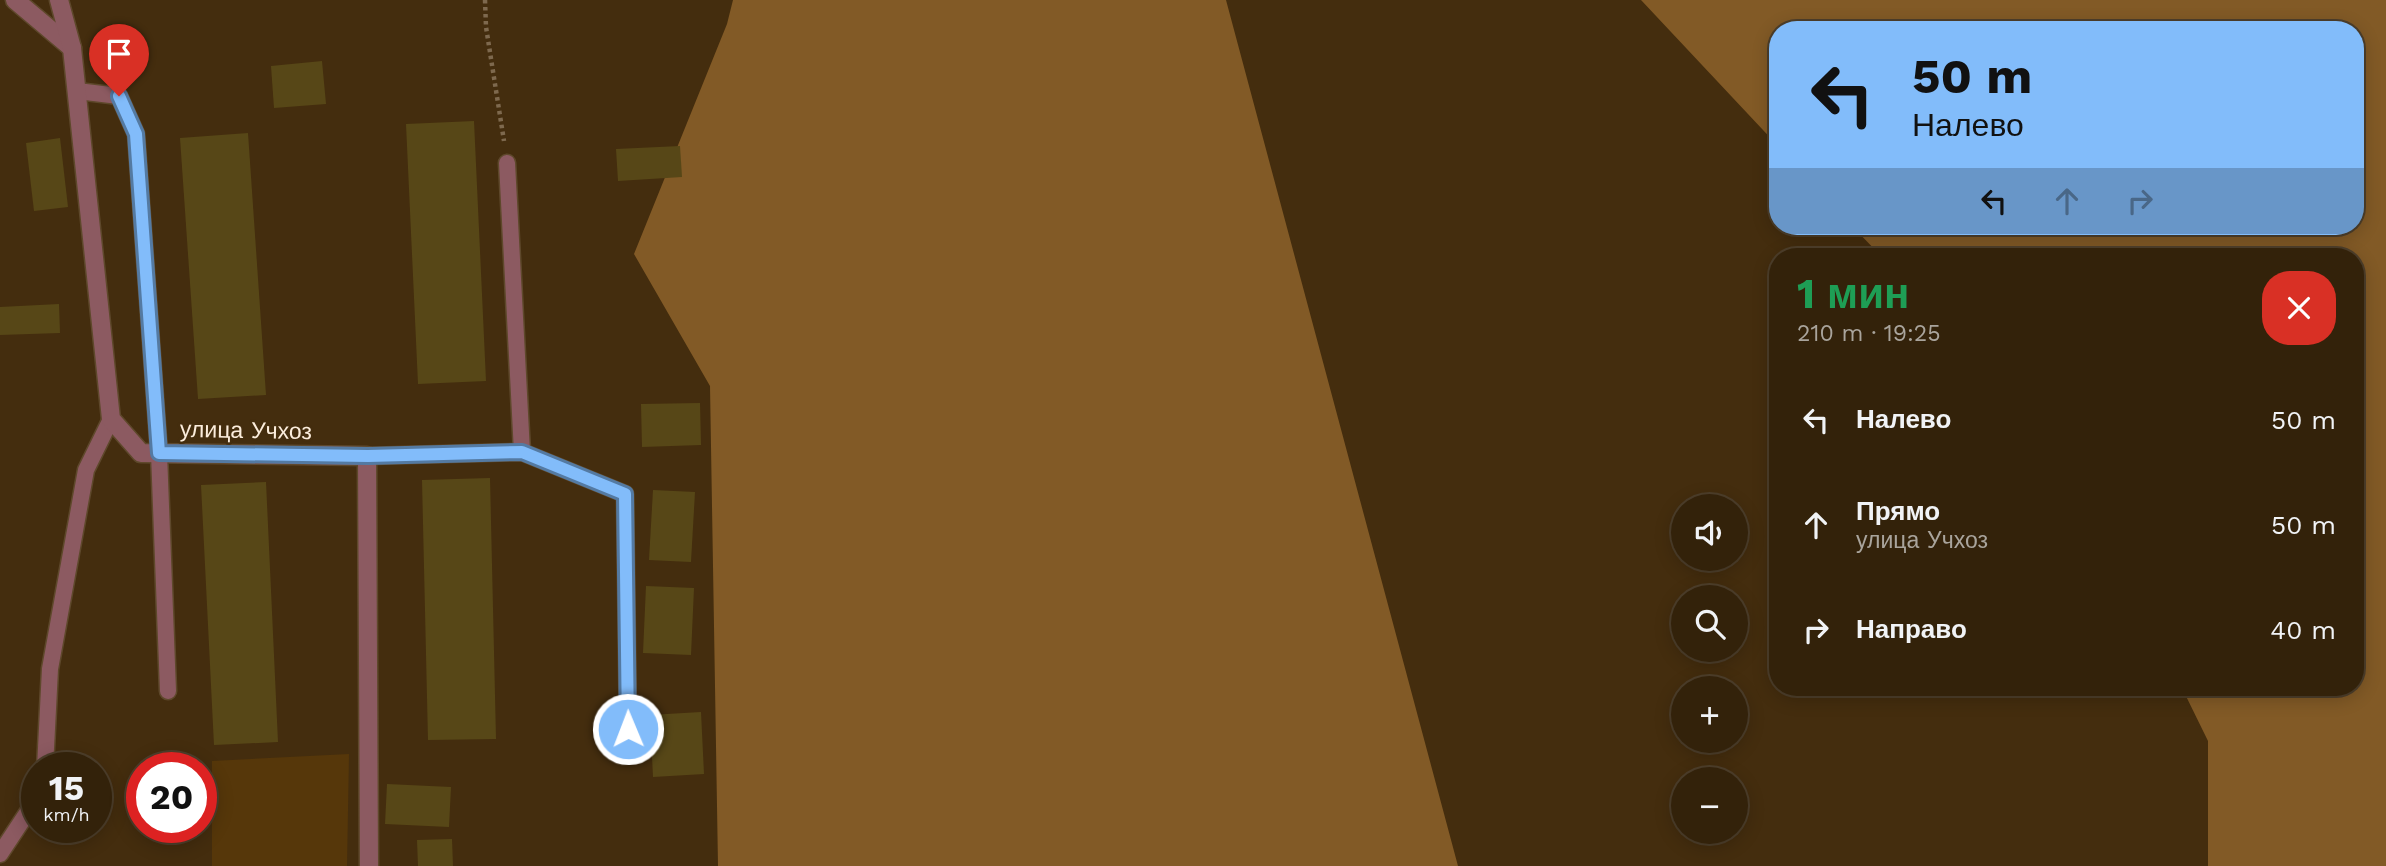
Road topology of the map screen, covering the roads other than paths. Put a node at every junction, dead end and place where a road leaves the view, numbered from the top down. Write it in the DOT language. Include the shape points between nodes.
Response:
graph roads {
  1 [pos="15,0"];
  2 [pos="59,0"];
  3 [pos="72,48"];
  4 [pos="77,91"];
  5 [pos="507,163"];
  6 [pos="111,419"];
  7 [pos="522,452"];
  8 [pos="159,453"];
  9 [pos="368,456"];
  10 [pos="168,691"];
  11 [pos="628,729"];
  12 [pos="46,752"];
  13 [pos="21,822"];
  14 [pos="0,854"];
  15 [pos="369,866"];
  1 -- 3 [label="street"];
  2 -- 3 [label="street"];
  3 -- 4 [label="street"];
  4 -- 6 [label="street"];
  4 -- 8 [label="lane" via="119,96 136,134"];
  5 -- 7 [label="lane"];
  6 -- 8 [label="street, улица Учхоз" via="141,453"];
  6 -- 12 [label="lane" via="86,470 50,669"];
  7 -- 9 [label="lane"];
  7 -- 11 [label="lane" via="625,494"];
  8 -- 9 [label="street, улица Учхоз"];
  8 -- 10 [label="lane"];
  9 -- 15 [label="street"];
  13 -- 14 [label="lane"];
}
